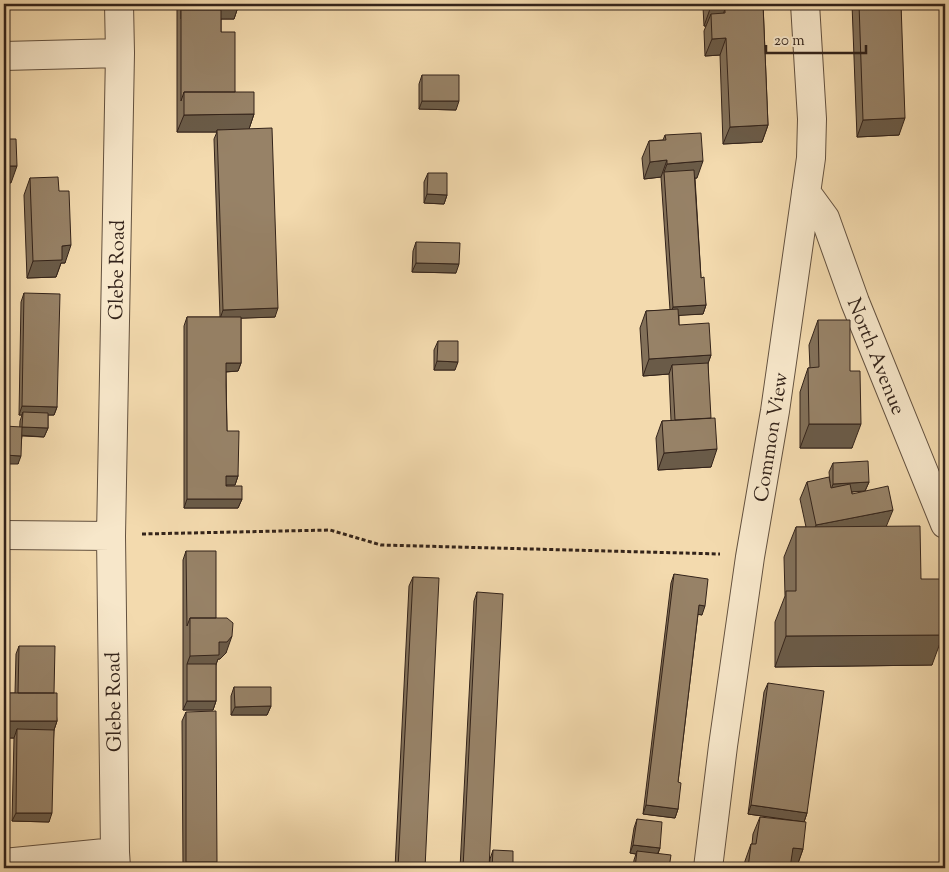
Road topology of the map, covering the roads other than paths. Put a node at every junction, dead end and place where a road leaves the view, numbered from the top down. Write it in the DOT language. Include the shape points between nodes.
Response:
graph roads {
  1 [pos="119,4"];
  2 [pos="806,4"];
  3 [pos="120,53"];
  4 [pos="4,56"];
  5 [pos="806,192"];
  6 [pos="945,524"];
  7 [pos="4,535"];
  8 [pos="111,536"];
  9 [pos="115,860"];
  10 [pos="4,863"];
  11 [pos="708,868"];
  1 -- 3 [label="street, Glebe Road"];
  2 -- 5 [label="street, Common View" via="812,119"];
  3 -- 4 [label="street"];
  3 -- 8 [label="street, Glebe Road"];
  5 -- 6 [label="street, North Avenue" via="825,218"];
  5 -- 11 [label="street, Common View" via="775,411 750,557"];
  7 -- 8 [label="street"];
  8 -- 9 [label="street, Glebe Road"];
  9 -- 10 [label="street"];
}
